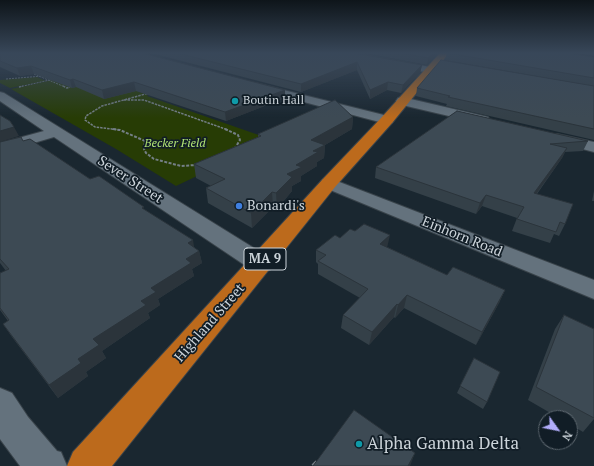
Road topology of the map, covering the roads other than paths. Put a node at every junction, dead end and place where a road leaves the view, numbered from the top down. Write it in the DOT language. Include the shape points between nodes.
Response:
graph roads {
  1 [pos="428,75"];
  2 [pos="245,83"];
  3 [pos="0,96"];
  4 [pos="402,101"];
  5 [pos="387,120"];
  6 [pos="497,124"];
  7 [pos="55,132"];
  8 [pos="540,134"];
  9 [pos="594,147"];
  10 [pos="0,148"];
  11 [pos="329,183"];
  12 [pos="261,264"];
  13 [pos="594,290"];
  14 [pos="0,405"];
  15 [pos="47,466"];
  16 [pos="87,466"];
  1 -- 4 [label="highway, Highland Street / MA 9"];
  2 -- 5 [label="street"];
  3 -- 7 [label="street, Sever Street"];
  4 -- 5 [label="highway, Highland Street / MA 9"];
  4 -- 6 [label="street"];
  5 -- 11 [label="highway, Highland Street / MA 9"];
  7 -- 10 [label="street"];
  7 -- 12 [label="street, Sever Street"];
  8 -- 9 [label="street"];
  11 -- 12 [label="highway, Highland Street / MA 9"];
  11 -- 13 [label="street, Einhorn Road"];
  12 -- 16 [label="highway, Highland Street / MA 9"];
  14 -- 15 [label="street" via="15,430"];
}
